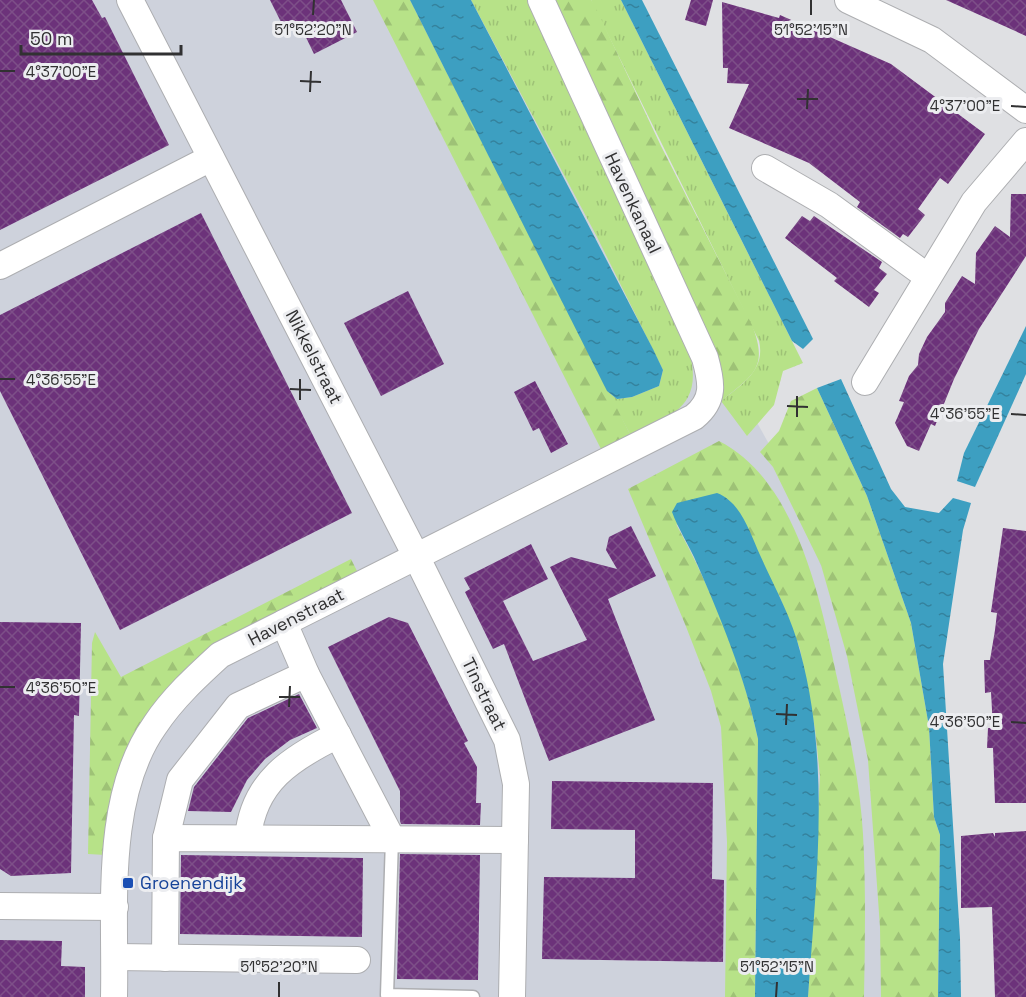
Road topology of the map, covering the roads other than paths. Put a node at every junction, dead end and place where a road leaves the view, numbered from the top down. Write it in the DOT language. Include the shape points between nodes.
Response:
graph roads {
  1 [pos="130,0"];
  2 [pos="541,0"];
  3 [pos="849,0"];
  4 [pos="1026,110"];
  5 [pos="1026,141"];
  6 [pos="211,158"];
  7 [pos="765,168"];
  8 [pos="0,266"];
  9 [pos="928,277"];
  10 [pos="865,382"];
  11 [pos="706,408"];
  12 [pos="416,556"];
  13 [pos="284,623"];
  14 [pos="306,674"];
  15 [pos="338,735"];
  16 [pos="166,838"];
  17 [pos="248,838"];
  18 [pos="392,839"];
  19 [pos="515,840"];
  20 [pos="0,906"];
  21 [pos="116,907"];
  22 [pos="115,957"];
  23 [pos="165,958"];
  24 [pos="357,960"];
  25 [pos="114,997"];
  26 [pos="473,997"];
  27 [pos="512,997"];
  1 -- 6 [label="street, Nikkelstraat"];
  2 -- 11 [label="street, Havenkanaal" via="705,358 710,375"];
  3 -- 4 [label="street" via="932,40"];
  5 -- 9 [label="street" via="974,202"];
  6 -- 8 [label="street"];
  6 -- 12 [label="street, Nikkelstraat"];
  7 -- 9 [label="street" via="829,206"];
  9 -- 10 [label="street"];
  11 -- 12 [label="street, Havenstraat"];
  12 -- 13 [label="street, Havenstraat"];
  12 -- 19 [label="street, Tinstraat" via="507,740 516,784"];
  13 -- 14 [label="street"];
  13 -- 21 [label="street, Havenstraat" via="220,655 184,687 153,727 132,770 119,816"];
  14 -- 15 [label="street"];
  14 -- 16 [label="street" via="238,706 180,780"];
  15 -- 17 [label="street" via="301,753 262,790 250,816"];
  15 -- 18 [label="street"];
  16 -- 17 [label="street"];
  16 -- 23 [label="street"];
  17 -- 18 [label="street"];
  18 -- 19 [label="street"];
  18 -- 26 [label="lane" via="387,995"];
  19 -- 27 [label="street, Tinstraat"];
  20 -- 21 [label="street"];
  21 -- 22 [label="street, Havenstraat"];
  22 -- 23 [label="street"];
  22 -- 25 [label="street, Havenstraat"];
  23 -- 24 [label="street"];
}
